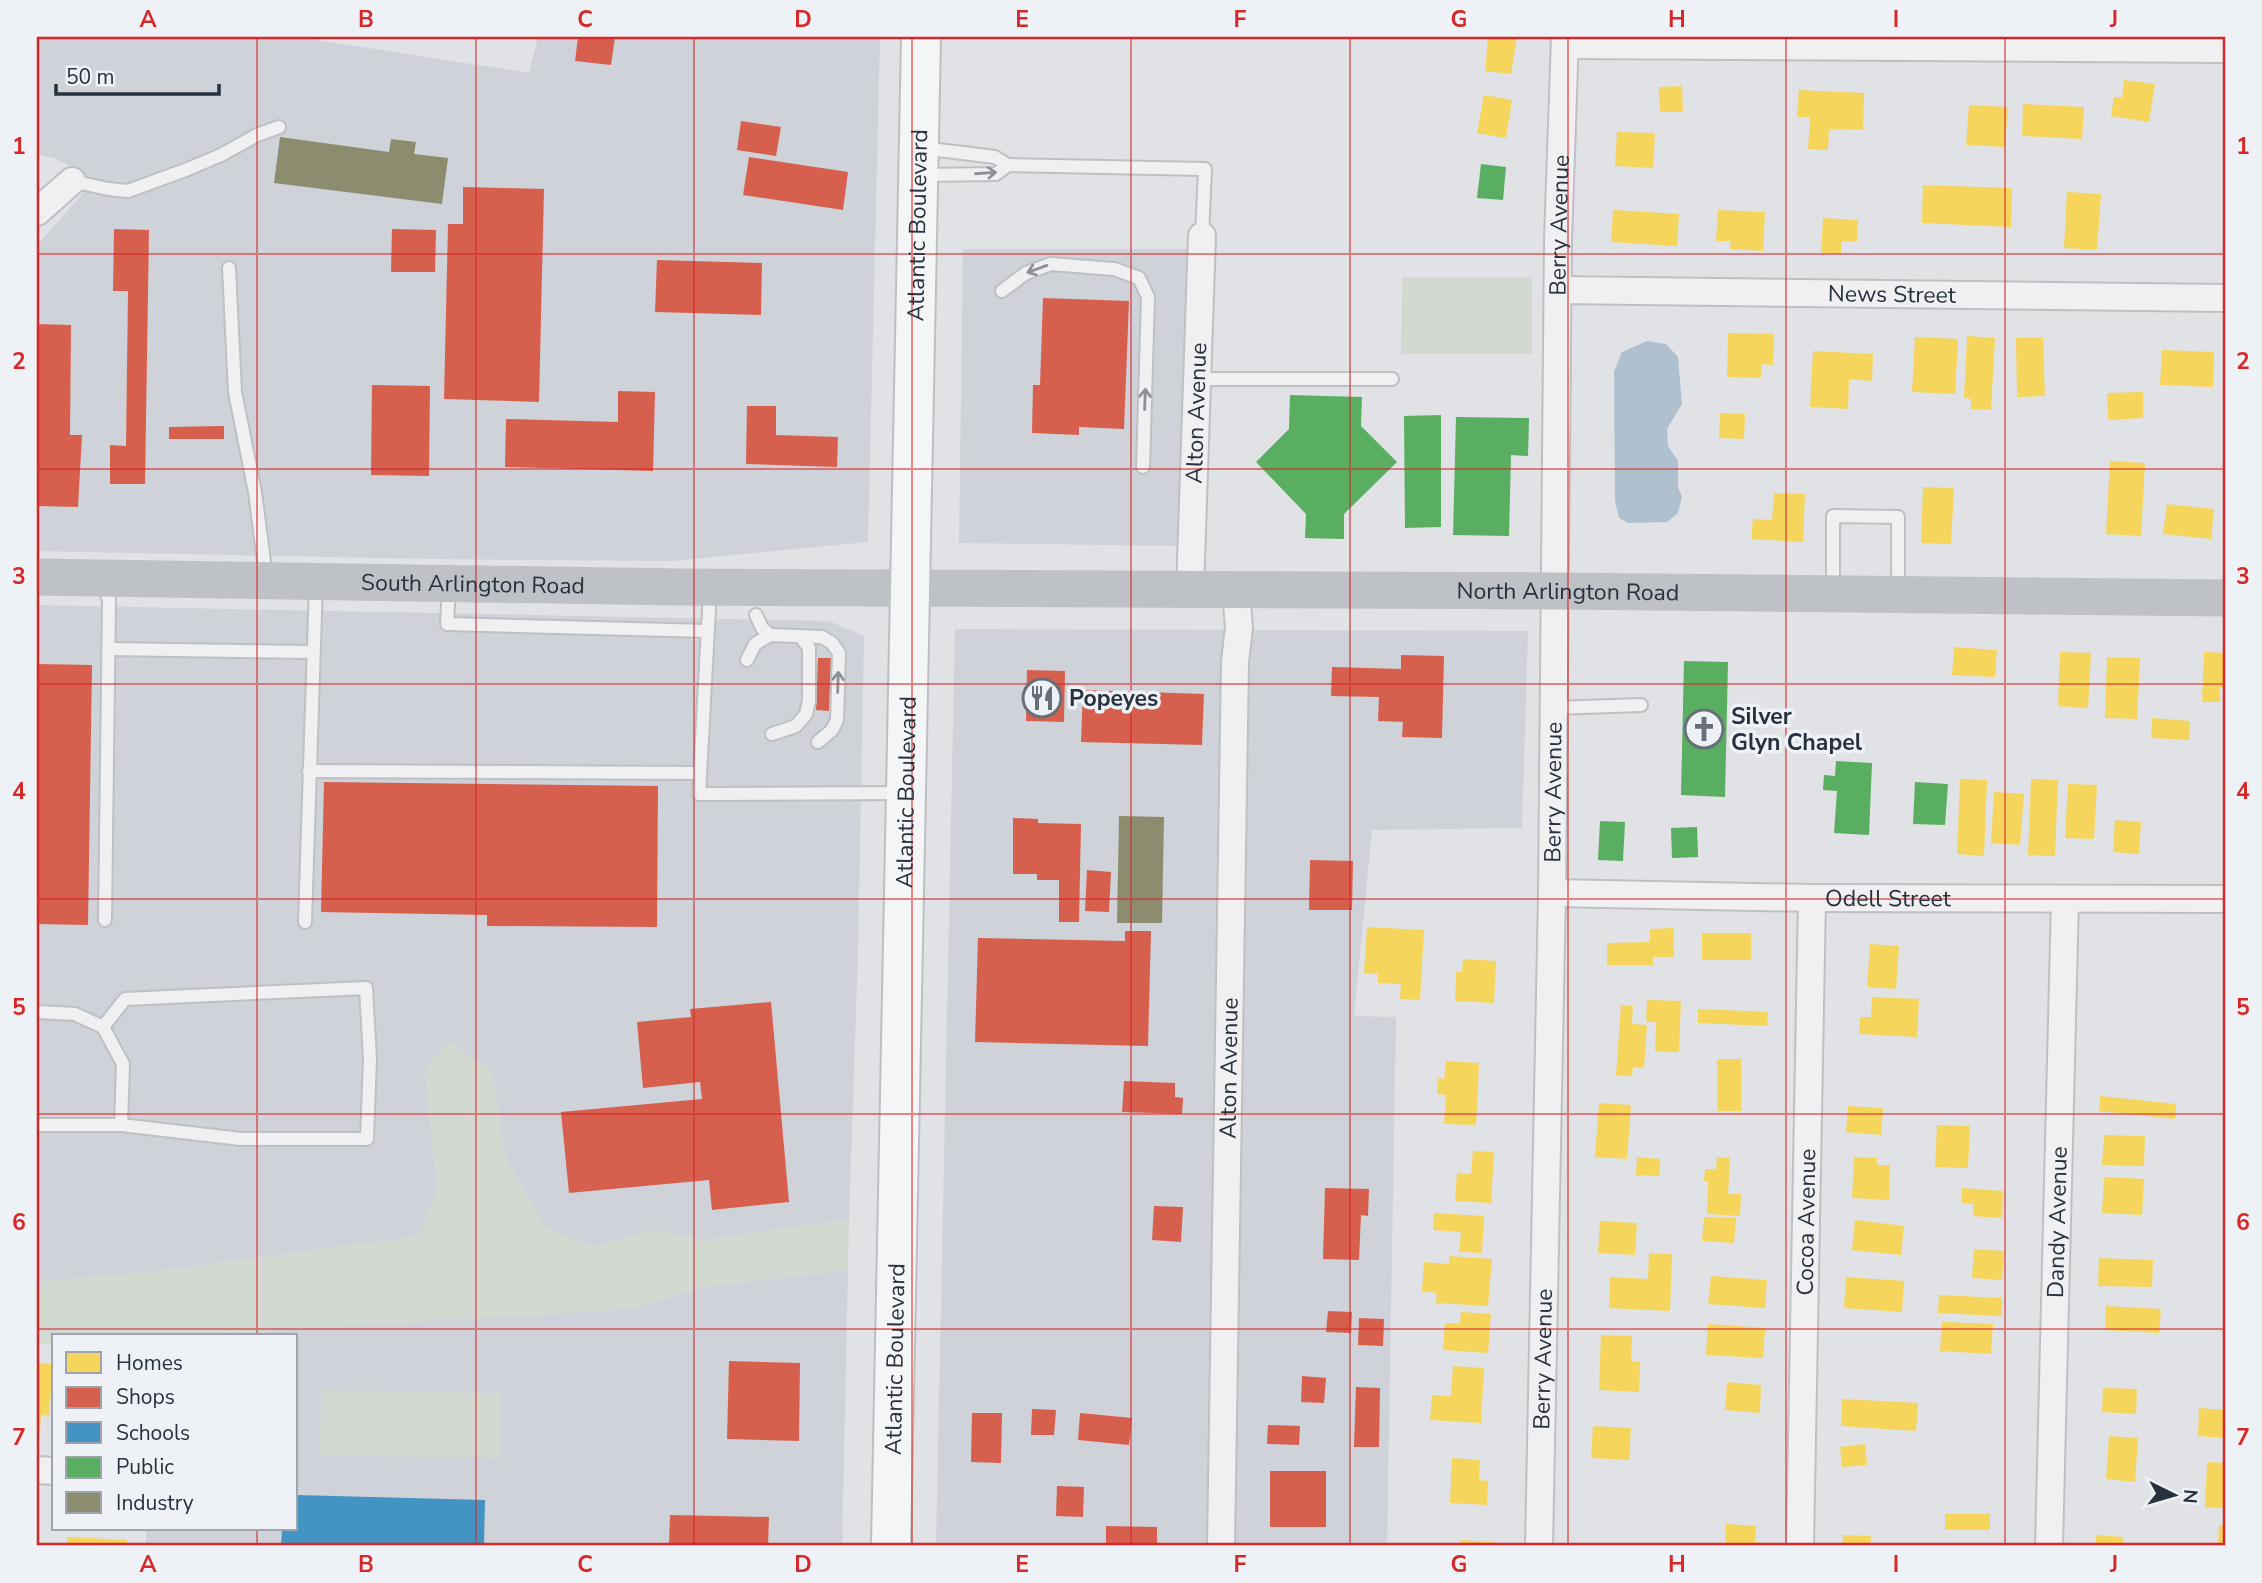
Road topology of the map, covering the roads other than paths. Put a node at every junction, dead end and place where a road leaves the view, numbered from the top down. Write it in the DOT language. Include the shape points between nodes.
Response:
graph roads {
  1 [pos="920,37"];
  2 [pos="1565,41"];
  3 [pos="2225,49"];
  4 [pos="279,127"];
  5 [pos="918,161"];
  6 [pos="1008,165"];
  7 [pos="72,181"];
  8 [pos="37,212"];
  9 [pos="1202,236"];
  10 [pos="229,268"];
  11 [pos="1558,290"];
  12 [pos="1002,291"];
  13 [pos="2225,298"];
  14 [pos="1196,379"];
  15 [pos="1392,379"];
  16 [pos="1143,467"];
  17 [pos="37,578"];
  18 [pos="99,578"];
  19 [pos="267,581"];
  20 [pos="316,581"];
  21 [pos="449,583"];
  22 [pos="694,587"];
  23 [pos="910,588"];
  24 [pos="1190,590"];
  25 [pos="1236,591"];
  26 [pos="1555,592"];
  27 [pos="1833,594"];
  28 [pos="1898,595"];
  29 [pos="2225,598"];
  30 [pos="756,615"];
  31 [pos="708,631"];
  32 [pos="771,635"];
  33 [pos="800,636"];
  34 [pos="108,649"];
  35 [pos="313,652"];
  36 [pos="747,660"];
  37 [pos="1641,705"];
  38 [pos="1554,708"];
  39 [pos="772,734"];
  40 [pos="818,742"];
  41 [pos="309,771"];
  42 [pos="699,773"];
  43 [pos="906,793"];
  44 [pos="1552,893"];
  45 [pos="1812,898"];
  46 [pos="2065,899"];
  47 [pos="2225,899"];
  48 [pos="106,920"];
  49 [pos="305,922"];
  50 [pos="37,1012"];
  51 [pos="103,1027"];
  52 [pos="37,1125"];
  53 [pos="121,1125"];
  54 [pos="891,1546"];
  55 [pos="1221,1546"];
  56 [pos="1539,1546"];
  57 [pos="1800,1546"];
  58 [pos="2049,1546"];
  1 -- 5 [label="main road, Atlantic Boulevard"];
  2 -- 3 [label="street"];
  2 -- 11 [label="street, Berry Avenue"];
  4 -- 7 [label="lane" via="188,170 128,191"];
  5 -- 6 [label="lane" via="995,157"];
  5 -- 6 [label="lane, one-way" via="996,174"];
  5 -- 23 [label="main road, Atlantic Boulevard"];
  6 -- 9 [label="lane" via="1205,169"];
  7 -- 8 [label="street"];
  9 -- 14 [label="street, Alton Avenue"];
  10 -- 19 [label="lane" via="235,392"];
  11 -- 13 [label="street, News Street"];
  11 -- 26 [label="street, Berry Avenue"];
  16 -- 12 [label="lane, one-way" via="1148,297 1139,278 1114,269 1051,264 1026,273"];
  14 -- 15 [label="lane"];
  14 -- 24 [label="street, Alton Avenue"];
  17 -- 18 [label="main road, South Arlington Road"];
  18 -- 19 [label="main road, South Arlington Road"];
  18 -- 34 [label="lane" via="109,599"];
  19 -- 20 [label="main road, South Arlington Road"];
  20 -- 21 [label="main road, South Arlington Road"];
  20 -- 35 [label="lane"];
  21 -- 22 [label="main road, South Arlington Road"];
  21 -- 31 [label="lane" via="447,625"];
  22 -- 23 [label="main road, South Arlington Road"];
  22 -- 31 [label="lane"];
  23 -- 24 [label="main road, North Arlington Road"];
  23 -- 43 [label="main road, Atlantic Boulevard"];
  24 -- 25 [label="main road, North Arlington Road"];
  25 -- 26 [label="main road, North Arlington Road"];
  25 -- 55 [label="street, Alton Avenue" via="1239,627"];
  26 -- 27 [label="main road, North Arlington Road"];
  26 -- 38 [label="street, Berry Avenue"];
  27 -- 28 [label="main road, North Arlington Road"];
  27 -- 28 [label="lane" via="1833,516 1859,516 1898,517"];
  28 -- 29 [label="main road, North Arlington Road"];
  30 -- 32 [label="lane"];
  31 -- 42 [label="lane"];
  32 -- 33 [label="lane"];
  32 -- 36 [label="lane" via="755,644"];
  33 -- 39 [label="lane" via="810,648 806,714 796,726"];
  40 -- 33 [label="lane, one-way" via="837,720 839,653 822,637"];
  34 -- 35 [label="lane"];
  34 -- 48 [label="lane"];
  35 -- 41 [label="lane"];
  37 -- 38 [label="lane"];
  38 -- 44 [label="street, Berry Avenue"];
  41 -- 42 [label="lane"];
  41 -- 49 [label="lane"];
  42 -- 43 [label="lane" via="699,794"];
  43 -- 54 [label="main road, Atlantic Boulevard"];
  44 -- 45 [label="street, Odell Street"];
  44 -- 56 [label="street, Berry Avenue"];
  45 -- 46 [label="street, Odell Street"];
  45 -- 57 [label="street, Cocoa Avenue"];
  46 -- 47 [label="street, Odell Street"];
  46 -- 58 [label="street, Dandy Avenue"];
  50 -- 51 [label="lane" via="75,1014"];
  51 -- 53 [label="lane" via="123,1064"];
  51 -- 53 [label="lane" via="125,999 366,988 370,1059 367,1139 241,1139"];
  52 -- 53 [label="lane"];
}
